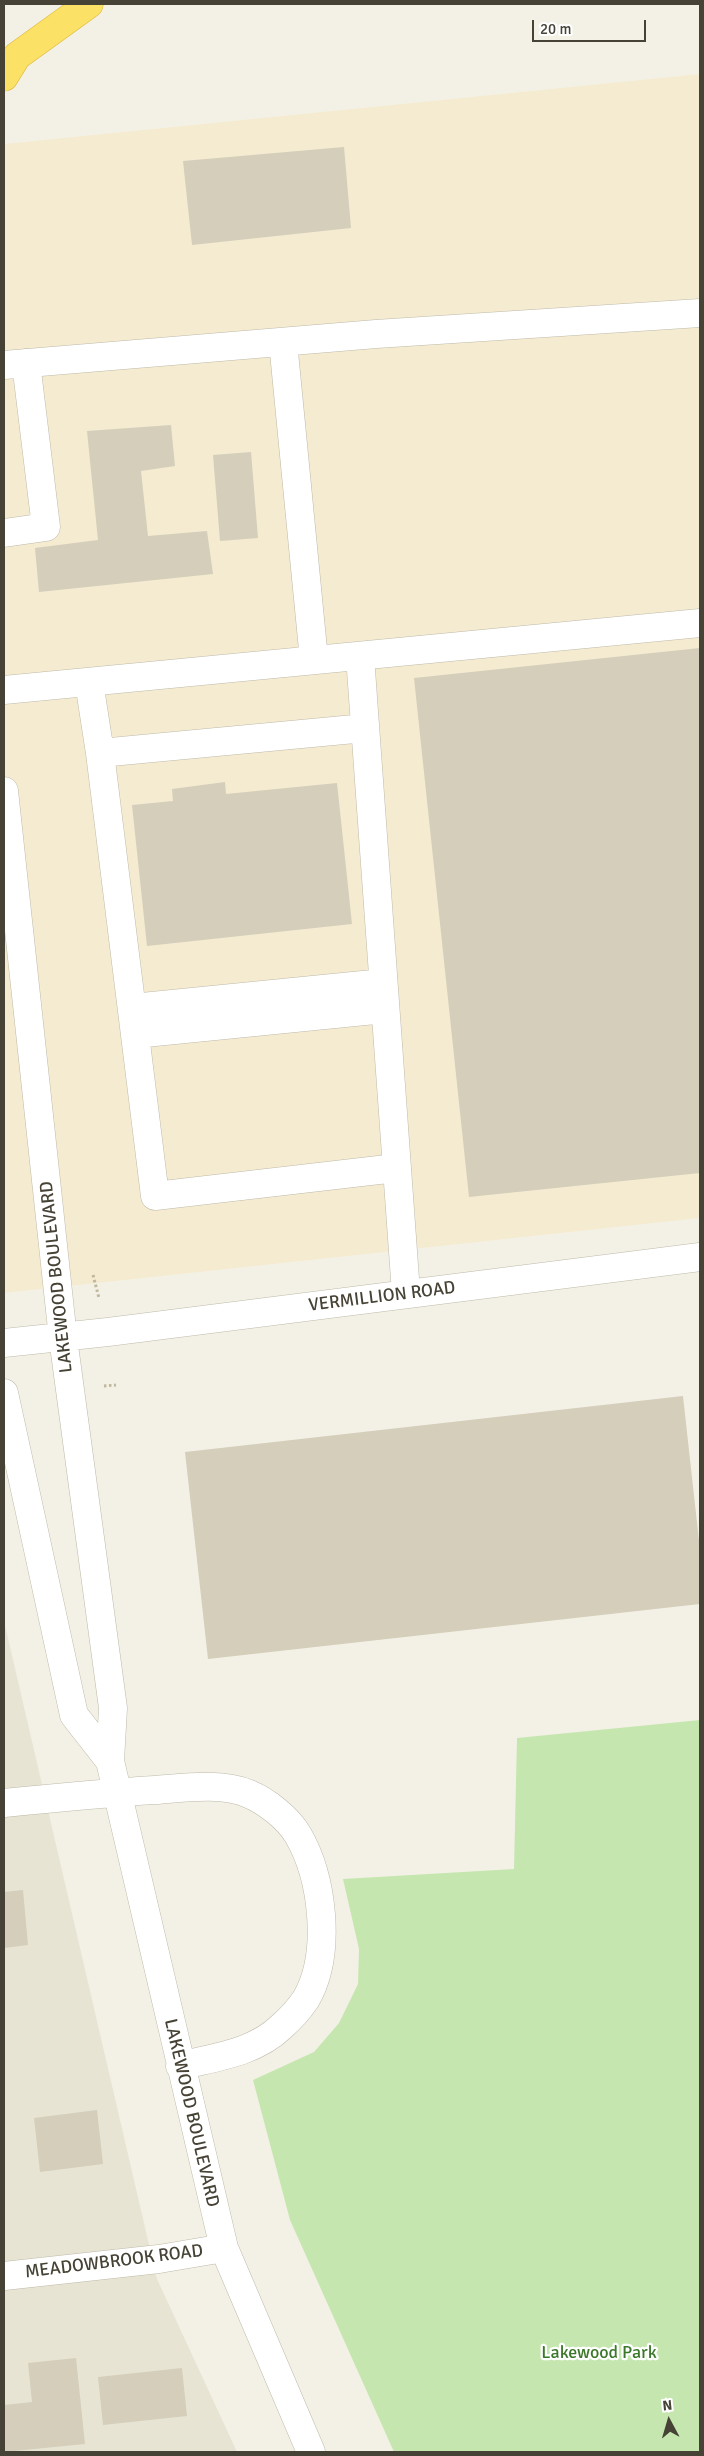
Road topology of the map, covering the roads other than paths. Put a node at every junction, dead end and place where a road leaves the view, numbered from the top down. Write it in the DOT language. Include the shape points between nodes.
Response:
graph roads {
  1 [pos="89,4"];
  2 [pos="4,77"];
  3 [pos="700,313"];
  4 [pos="283,342"];
  5 [pos="15,364"];
  6 [pos="4,533"];
  7 [pos="700,623"];
  8 [pos="360,656"];
  9 [pos="314,660"];
  10 [pos="89,682"];
  11 [pos="4,690"];
  12 [pos="365,728"];
  13 [pos="100,753"];
  14 [pos="4,791"];
  15 [pos="384,996"];
  16 [pos="133,1021"];
  17 [pos="396,1168"];
  18 [pos="700,1257"];
  19 [pos="406,1293"];
  20 [pos="63,1338"];
  21 [pos="4,1343"];
  22 [pos="4,1393"];
  23 [pos="110,1761"];
  24 [pos="117,1792"];
  25 [pos="4,1803"];
  26 [pos="180,2066"];
  27 [pos="224,2248"];
  28 [pos="4,2276"];
  29 [pos="310,2452"];
  1 -- 2 [label="highway" via="17,56"];
  3 -- 4 [label="street"];
  4 -- 5 [label="street"];
  4 -- 9 [label="street"];
  5 -- 6 [label="street" via="46,527"];
  7 -- 8 [label="street"];
  8 -- 9 [label="street"];
  8 -- 12 [label="street"];
  9 -- 10 [label="street"];
  10 -- 11 [label="street"];
  10 -- 13 [label="street"];
  12 -- 13 [label="street"];
  12 -- 15 [label="street"];
  13 -- 16 [label="street"];
  14 -- 20 [label="street, LAKEWOOD BOULEVARD"];
  15 -- 16 [label="street"];
  15 -- 17 [label="street"];
  16 -- 17 [label="street" via="155,1196"];
  17 -- 19 [label="street"];
  18 -- 19 [label="street, VERMILLION ROAD"];
  19 -- 20 [label="street, VERMILLION ROAD"];
  20 -- 21 [label="street, VERMILLION ROAD"];
  20 -- 23 [label="street, LAKEWOOD BOULEVARD" via="113,1708"];
  22 -- 23 [label="street, LAKEWOOD BOULEVARD" via="74,1715"];
  23 -- 24 [label="street, LAKEWOOD BOULEVARD"];
  24 -- 25 [label="street"];
  24 -- 26 [label="street, LAKEWOOD BOULEVARD"];
  24 -- 26 [label="street" via="216,1788 248,1793 274,1809 297,1834 312,1870 322,1918 320,1961 306,1999 281,2027 257,2046"];
  26 -- 27 [label="street, LAKEWOOD BOULEVARD"];
  27 -- 28 [label="street, MEADOWBROOK ROAD" via="159,2259"];
  27 -- 29 [label="street, LAKEWOOD BOULEVARD"];
}
